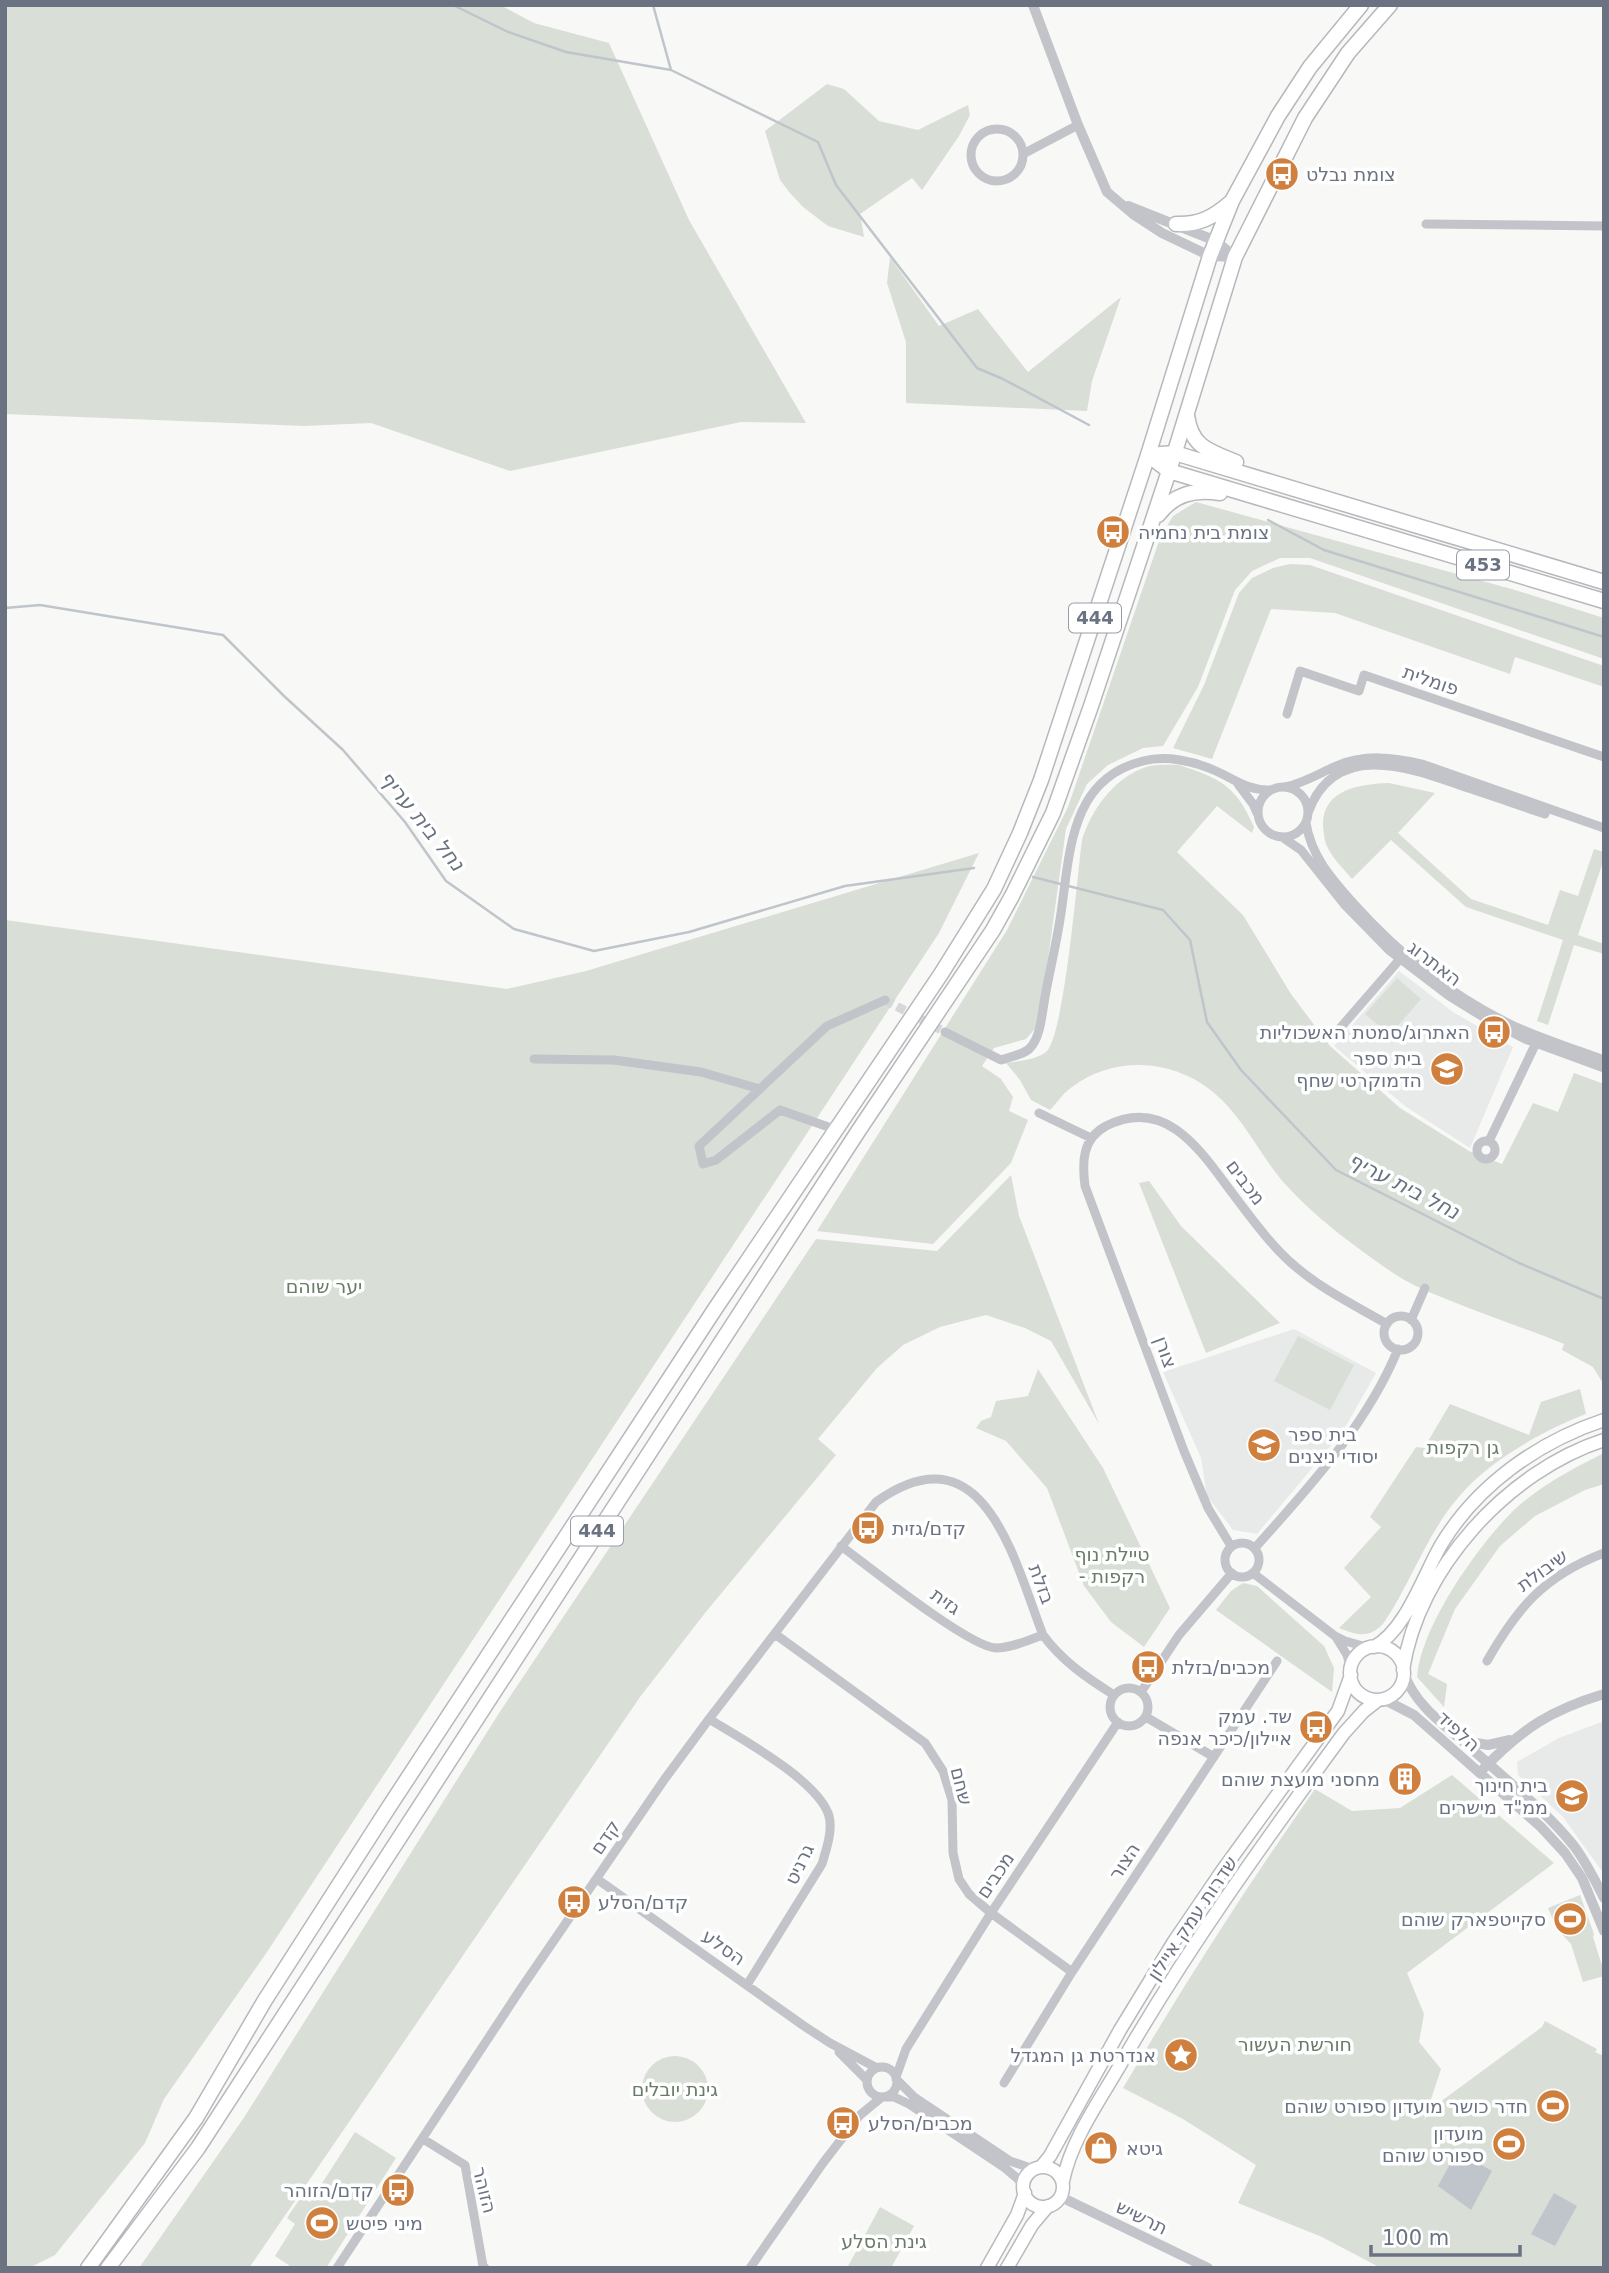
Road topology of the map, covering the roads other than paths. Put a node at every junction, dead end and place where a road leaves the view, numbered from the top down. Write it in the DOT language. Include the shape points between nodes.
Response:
graph roads {
  1 [pos="1034,5"];
  2 [pos="1361,5"];
  3 [pos="1390,5"];
  4 [pos="1078,125"];
  5 [pos="1023,154"];
  6 [pos="1232,201"];
  7 [pos="1122,204"];
  8 [pos="1176,224"];
  9 [pos="1426,224"];
  10 [pos="1604,226"];
  11 [pos="1216,241"];
  12 [pos="1210,256"];
  13 [pos="1235,257"];
  14 [pos="1186,414"];
  15 [pos="1175,453"];
  16 [pos="1148,455"];
  17 [pos="1170,471"];
  18 [pos="1306,491"];
  19 [pos="1269,501"];
  20 [pos="1151,525"];
  21 [pos="1604,582"];
  22 [pos="1604,601"];
  23 [pos="1287,714"];
  24 [pos="1604,757"];
  25 [pos="1237,783"];
  26 [pos="1285,787"];
  27 [pos="1270,790"];
  28 [pos="1257,814"];
  29 [pos="1307,818"];
  30 [pos="1604,828"];
  31 [pos="1604,834"];
  32 [pos="1282,837"];
  33 [pos="1400,960"];
  34 [pos="885,1000"];
  35 [pos="945,1032"];
  36 [pos="1335,1034"];
  37 [pos="1536,1044"];
  38 [pos="534,1059"];
  39 [pos="1604,1060"];
  40 [pos="1604,1068"];
  41 [pos="760,1089"];
  42 [pos="1040,1113"];
  43 [pos="836,1130"];
  44 [pos="1091,1138"];
  45 [pos="1489,1142"];
  46 [pos="1425,1288"];
  47 [pos="1411,1320"];
  48 [pos="1387,1324"];
  49 [pos="1398,1349"];
  50 [pos="1604,1420"];
  51 [pos="1604,1440"];
  52 [pos="947,1480"];
  53 [pos="841,1546"];
  54 [pos="1231,1546"];
  55 [pos="1255,1548"];
  56 [pos="1604,1553"];
  57 [pos="1232,1573"];
  58 [pos="1253,1573"];
  59 [pos="775,1634"];
  60 [pos="1043,1635"];
  61 [pos="1335,1636"];
  62 [pos="1372,1647"];
  63 [pos="1277,1661"];
  64 [pos="1487,1661"];
  65 [pos="1351,1672"];
  66 [pos="1404,1672"];
  67 [pos="1141,1692"];
  68 [pos="1604,1694"];
  69 [pos="1114,1695"];
  70 [pos="1381,1700"];
  71 [pos="1146,1717"];
  72 [pos="709,1719"];
  73 [pos="1118,1722"];
  74 [pos="1457,1736"];
  75 [pos="1513,1739"];
  76 [pos="1214,1757"];
  77 [pos="1488,1764"];
  78 [pos="1480,1773"];
  79 [pos="597,1879"];
  80 [pos="1604,1898"];
  81 [pos="991,1913"];
  82 [pos="1604,1931"];
  83 [pos="1072,1972"];
  84 [pos="747,1985"];
  85 [pos="830,2043"];
  86 [pos="906,2049"];
  87 [pos="882,2068"];
  88 [pos="896,2078"];
  89 [pos="1003,2083"];
  90 [pos="869,2085"];
  91 [pos="883,2097"];
  92 [pos="860,2115"];
  93 [pos="423,2139"];
  94 [pos="1037,2168"];
  95 [pos="1063,2181"];
  96 [pos="1024,2190"];
  97 [pos="1061,2197"];
  98 [pos="1048,2206"];
  99 [pos="88,2268"];
  100 [pos="108,2268"];
  101 [pos="337,2268"];
  102 [pos="485,2268"];
  103 [pos="750,2268"];
  104 [pos="987,2268"];
  105 [pos="1007,2268"];
  106 [pos="1208,2268"];
  1 -- 4 [label="street"];
  2 -- 6 [label="main road, 444" via="1310,67"];
  3 -- 13 [label="main road, 444" via="1348,53 1305,118"];
  4 -- 5 [label="street"];
  4 -- 7 [label="street" via="1100,181"];
  5 -- 5 [label="street" via="1017,138 993,129 972,145 971,160 983,178 999,182 1014,176"];
  6 -- 8 [label="main road" via="1207,220"];
  6 -- 11 [label="main road, 444"];
  7 -- 8 [label="street"];
  7 -- 12 [label="street" via="1162,233"];
  8 -- 11 [label="street"];
  9 -- 10 [label="street"];
  11 -- 12 [label="main road, 444"];
  11 -- 13 [label="street"];
  12 -- 13 [label="street"];
  12 -- 16 [label="main road, 444"];
  13 -- 14 [label="main road, 444"];
  14 -- 15 [label="main road, 444"];
  14 -- 18 [label="main road" via="1190,432 1201,446"];
  15 -- 16 [label="main road, 453"];
  15 -- 17 [label="main road, 444"];
  15 -- 18 [label="main road, 453"];
  16 -- 17 [label="main road, 453"];
  16 -- 43 [label="main road, 444" via="1020,833 971,927"];
  17 -- 19 [label="main road, 453"];
  17 -- 20 [label="main road, 444"];
  18 -- 21 [label="main road, 453"];
  19 -- 20 [label="main road" via="1196,491 1167,504"];
  19 -- 22 [label="main road, 453"];
  20 -- 100 [label="main road, 444" via="1053,813 993,930 851,1141 198,2148"];
  23 -- 24 [label="street, פומלית" via="1300,671 1359,691 1364,675"];
  25 -- 27 [label="street"];
  25 -- 28 [label="street"];
  25 -- 35 [label="street" via="1215,770 1165,759 1133,764 1098,785 1075,825 1060,919 1031,1047 1001,1060"];
  26 -- 27 [label="street"];
  26 -- 29 [label="street" via="1300,794"];
  26 -- 30 [label="street" via="1357,759 1399,759"];
  27 -- 28 [label="street"];
  28 -- 32 [label="street" via="1263,829"];
  29 -- 31 [label="street" via="1317,793 1336,774 1384,765 1424,773"];
  29 -- 32 [label="street" via="1297,833"];
  29 -- 39 [label="street, האתרוג" via="1310,844 1329,874 1365,916 1423,969 1492,1015"];
  32 -- 33 [label="street, האתרוג" via="1301,850 1344,904"];
  33 -- 36 [label="street"];
  33 -- 37 [label="street, האתרוג" via="1465,1007"];
  34 -- 41 [label="street" via="827,1026"];
  37 -- 40 [label="street, האתרוג"];
  37 -- 45 [label="street"];
  38 -- 41 [label="street" via="614,1060 701,1072"];
  41 -- 43 [label="street" via="699,1146 703,1164 716,1160 780,1110"];
  42 -- 44 [label="street"];
  43 -- 99 [label="main road, 444" via="380,1821 196,2118"];
  44 -- 48 [label="street, מכבים" via="1115,1122 1139,1117 1175,1128 1207,1159 1255,1223 1296,1267"];
  44 -- 54 [label="street, צורן" via="1083,1164 1086,1186 1184,1451 1208,1508"];
  46 -- 47 [label="street"];
  47 -- 48 [label="street" via="1397,1316"];
  47 -- 49 [label="street" via="1418,1328 1417,1339 1407,1349"];
  48 -- 49 [label="street" via="1386,1340"];
  49 -- 55 [label="street" via="1364,1416"];
  50 -- 62 [label="main road" via="1524,1459 1476,1499 1441,1546 1400,1622"];
  51 -- 66 [label="main road" via="1535,1474 1475,1528 1417,1617"];
  52 -- 53 [label="street, קדם" via="917,1479 894,1490 876,1502"];
  52 -- 60 [label="street, בזלת" via="986,1504 1003,1531"];
  53 -- 59 [label="street, קדם"];
  53 -- 60 [label="street, גזית" via="984,1645 1012,1646"];
  54 -- 55 [label="street" via="1244,1542"];
  54 -- 57 [label="street" via="1225,1563"];
  55 -- 58 [label="street" via="1259,1563"];
  56 -- 64 [label="street, שיבולת" via="1561,1575 1522,1606"];
  57 -- 58 [label="street" via="1243,1577"];
  57 -- 67 [label="street" via="1180,1635"];
  58 -- 61 [label="street"];
  59 -- 72 [label="street, קדם"];
  59 -- 81 [label="street, שחם" via="925,1743 943,1771 951,1800 958,1879"];
  60 -- 69 [label="street, בזלת" via="1065,1661"];
  61 -- 62 [label="street"];
  61 -- 65 [label="street"];
  62 -- 65 [label="main road" via="1358,1654"];
  62 -- 66 [label="main road" via="1392,1651"];
  63 -- 76 [label="street, הצור"];
  65 -- 70 [label="main road" via="1361,1695"];
  65 -- 94 [label="main road, שדרות עמק איילון" via="1338,1712 1181,1932 1049,2156"];
  66 -- 70 [label="main road" via="1398,1690"];
  66 -- 74 [label="street, הלפיד" via="1421,1702"];
  67 -- 69 [label="street" via="1127,1688"];
  67 -- 71 [label="street" via="1148,1703"];
  68 -- 75 [label="street" via="1547,1715"];
  69 -- 73 [label="street" via="1110,1706"];
  70 -- 78 [label="street, הלפיד" via="1414,1715"];
  70 -- 95 [label="main road, שדרות עמק איילון" via="1344,1732 1209,1920 1110,2082 1067,2162"];
  71 -- 73 [label="street" via="1130,1726"];
  71 -- 76 [label="street"];
  72 -- 79 [label="street, קדם"];
  72 -- 84 [label="street, גרניט" via="794,1774 829,1816 822,1864"];
  73 -- 81 [label="street, מכבים"];
  74 -- 75 [label="street" via="1488,1745"];
  74 -- 77 [label="street, הלפיד"];
  75 -- 77 [label="street"];
  76 -- 83 [label="street, הצור"];
  77 -- 78 [label="street"];
  77 -- 80 [label="street, הלפיד" via="1575,1847"];
  78 -- 82 [label="street, הלפיד" via="1565,1853 1582,1878"];
  79 -- 84 [label="street, הסלע"];
  79 -- 93 [label="street, קדם"];
  81 -- 83 [label="street, שחם"];
  81 -- 86 [label="street, מכבים"];
  83 -- 89 [label="street, הצור"];
  84 -- 85 [label="street, הסלע"];
  85 -- 87 [label="street, הסלע"];
  85 -- 90 [label="street, הסלע"];
  86 -- 87 [label="street, מכבים"];
  86 -- 88 [label="street, מכבים"];
  87 -- 88 [label="street"];
  87 -- 90 [label="street" via="870,2073"];
  88 -- 91 [label="street" via="894,2091"];
  88 -- 94 [label="street" via="914,2097 1010,2161"];
  90 -- 91 [label="street" via="874,2095"];
  90 -- 92 [label="street"];
  91 -- 92 [label="street"];
  91 -- 96 [label="street" via="909,2104 1005,2168"];
  92 -- 103 [label="street"];
  93 -- 101 [label="street, קדם"];
  93 -- 102 [label="street, הזוהר" via="465,2165"];
  94 -- 95 [label="main road" via="1054,2170"];
  94 -- 96 [label="main road" via="1026,2176"];
  95 -- 97 [label="main road"];
  96 -- 98 [label="main road" via="1035,2205"];
  96 -- 104 [label="main road" via="1017,2215"];
  97 -- 98 [label="main road"];
  97 -- 106 [label="street, תרשיש"];
  98 -- 105 [label="main road"];
}
